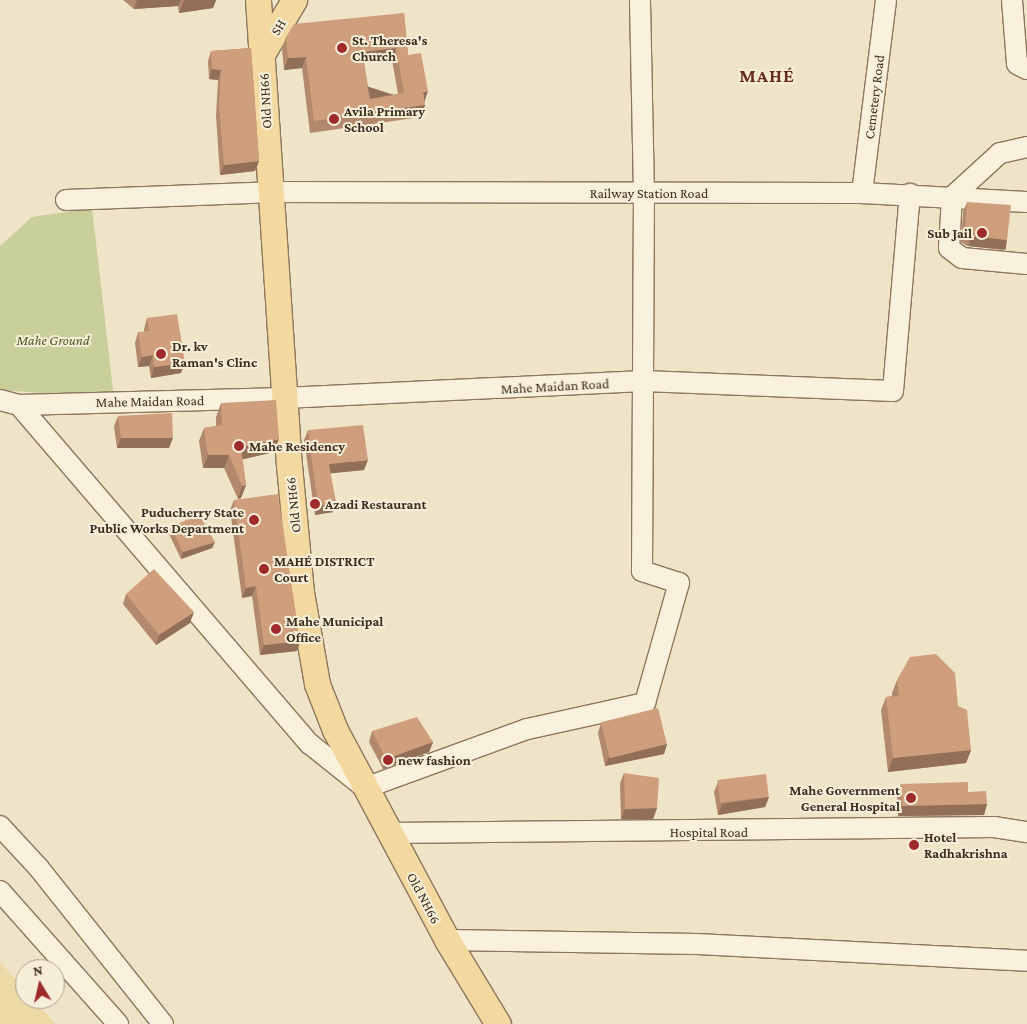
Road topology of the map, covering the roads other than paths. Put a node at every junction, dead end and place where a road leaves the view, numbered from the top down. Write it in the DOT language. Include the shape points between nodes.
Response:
graph roads {
  1 [pos="258,0"];
  2 [pos="294,0"];
  3 [pos="640,0"];
  4 [pos="886,0"];
  5 [pos="1012,0"];
  6 [pos="262,54"];
  7 [pos="1027,69"];
  8 [pos="1027,147"];
  9 [pos="270,192"];
  10 [pos="644,193"];
  11 [pos="862,193"];
  12 [pos="910,194"];
  13 [pos="952,197"];
  14 [pos="66,200"];
  15 [pos="1027,202"];
  16 [pos="1027,264"];
  17 [pos="644,382"];
  18 [pos="284,398"];
  19 [pos="10,402"];
  20 [pos="365,788"];
  21 [pos="0,826"];
  22 [pos="1027,832"];
  23 [pos="390,833"];
  24 [pos="0,891"];
  25 [pos="447,940"];
  26 [pos="1027,961"];
  27 [pos="118,1024"];
  28 [pos="164,1024"];
  29 [pos="498,1024"];
  1 -- 6 [label="main road, Old NH66"];
  2 -- 6 [label="main road, SH"];
  3 -- 10 [label="street"];
  4 -- 11 [label="street, Cemetery Road"];
  5 -- 7 [label="street" via="1017,64"];
  6 -- 9 [label="main road, Old NH66"];
  8 -- 13 [label="street" via="1000,153"];
  9 -- 10 [label="street, Railway Station Road"];
  9 -- 14 [label="street, Railway Station Road"];
  9 -- 18 [label="main road, Old NH66"];
  10 -- 11 [label="street, Railway Station Road"];
  10 -- 17 [label="street"];
  11 -- 12 [label="street, Railway Station Road"];
  12 -- 13 [label="street, Railway Station Road"];
  12 -- 17 [label="street, Mahe Maidan Road" via="893,391"];
  13 -- 15 [label="street, Railway Station Road"];
  13 -- 16 [label="street" via="949,248 962,258"];
  17 -- 18 [label="street, Mahe Maidan Road"];
  17 -- 20 [label="street" via="642,571 679,583 645,703 527,728"];
  18 -- 19 [label="street, Mahe Maidan Road"];
  18 -- 20 [label="main road, Old NH66" via="301,592 317,684 335,730"];
  19 -- 20 [label="street, Mahe Maidan Road" via="310,744"];
  20 -- 23 [label="main road, Old NH66"];
  21 -- 28 [label="street" via="38,867"];
  22 -- 23 [label="street, Hospital Road" via="994,827"];
  23 -- 25 [label="main road, Old NH66"];
  24 -- 27 [label="street"];
  25 -- 26 [label="street" via="697,944"];
  25 -- 29 [label="main road, Old NH66"];
}
